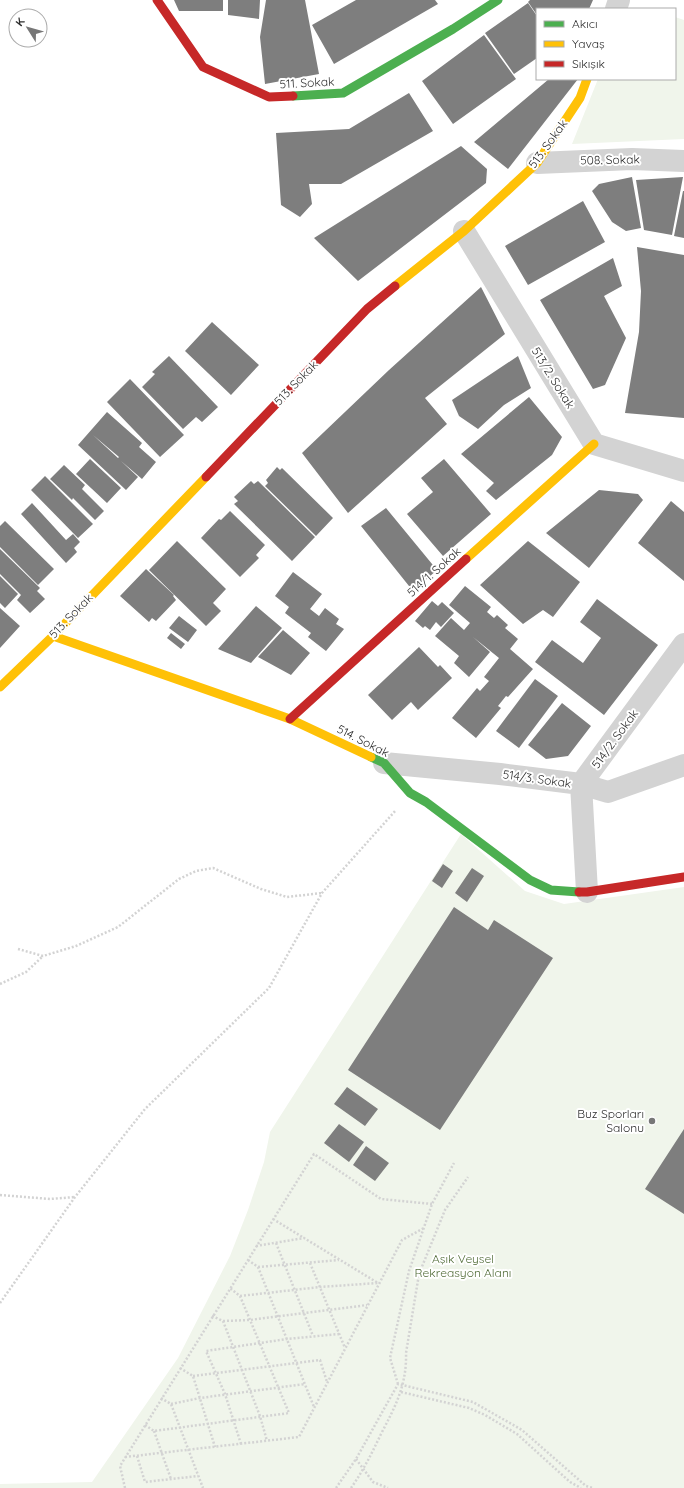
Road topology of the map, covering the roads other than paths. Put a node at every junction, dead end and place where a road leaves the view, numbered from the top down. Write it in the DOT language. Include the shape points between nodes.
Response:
graph roads {
  1 [pos="157,0"];
  2 [pos="498,0"];
  3 [pos="587,80"];
  4 [pos="684,161"];
  5 [pos="537,163"];
  6 [pos="464,231"];
  7 [pos="594,444"];
  8 [pos="684,471"];
  9 [pos="53,636"];
  10 [pos="684,644"];
  11 [pos="0,687"];
  12 [pos="290,718"];
  13 [pos="384,763"];
  14 [pos="684,765"];
  15 [pos="581,784"];
  16 [pos="684,877"];
  17 [pos="587,892"];
  1 -- 2 [label="street, 511. Sokak" via="203,67 269,97 343,94"];
  3 -- 5 [label="street, 513. Sokak" via="580,98"];
  4 -- 5 [label="street, 508. Sokak" via="632,159"];
  5 -- 6 [label="street, 513. Sokak"];
  6 -- 7 [label="street, 513/2. Sokak"];
  6 -- 9 [label="street, 513. Sokak" via="367,309"];
  7 -- 8 [label="street"];
  7 -- 12 [label="street, 514/1. Sokak"];
  9 -- 11 [label="street, 513. Sokak"];
  9 -- 12 [label="street, 514. Sokak"];
  10 -- 15 [label="street, 514/2. Sokak"];
  12 -- 13 [label="street, 514. Sokak"];
  13 -- 15 [label="street, 514/3. Sokak"];
  13 -- 17 [label="street, 514. Sokak" via="411,793 530,880 551,890"];
  14 -- 15 [label="street, 514/3. Sokak" via="608,792"];
  15 -- 17 [label="street"];
  16 -- 17 [label="street, 514. Sokak"];
}
